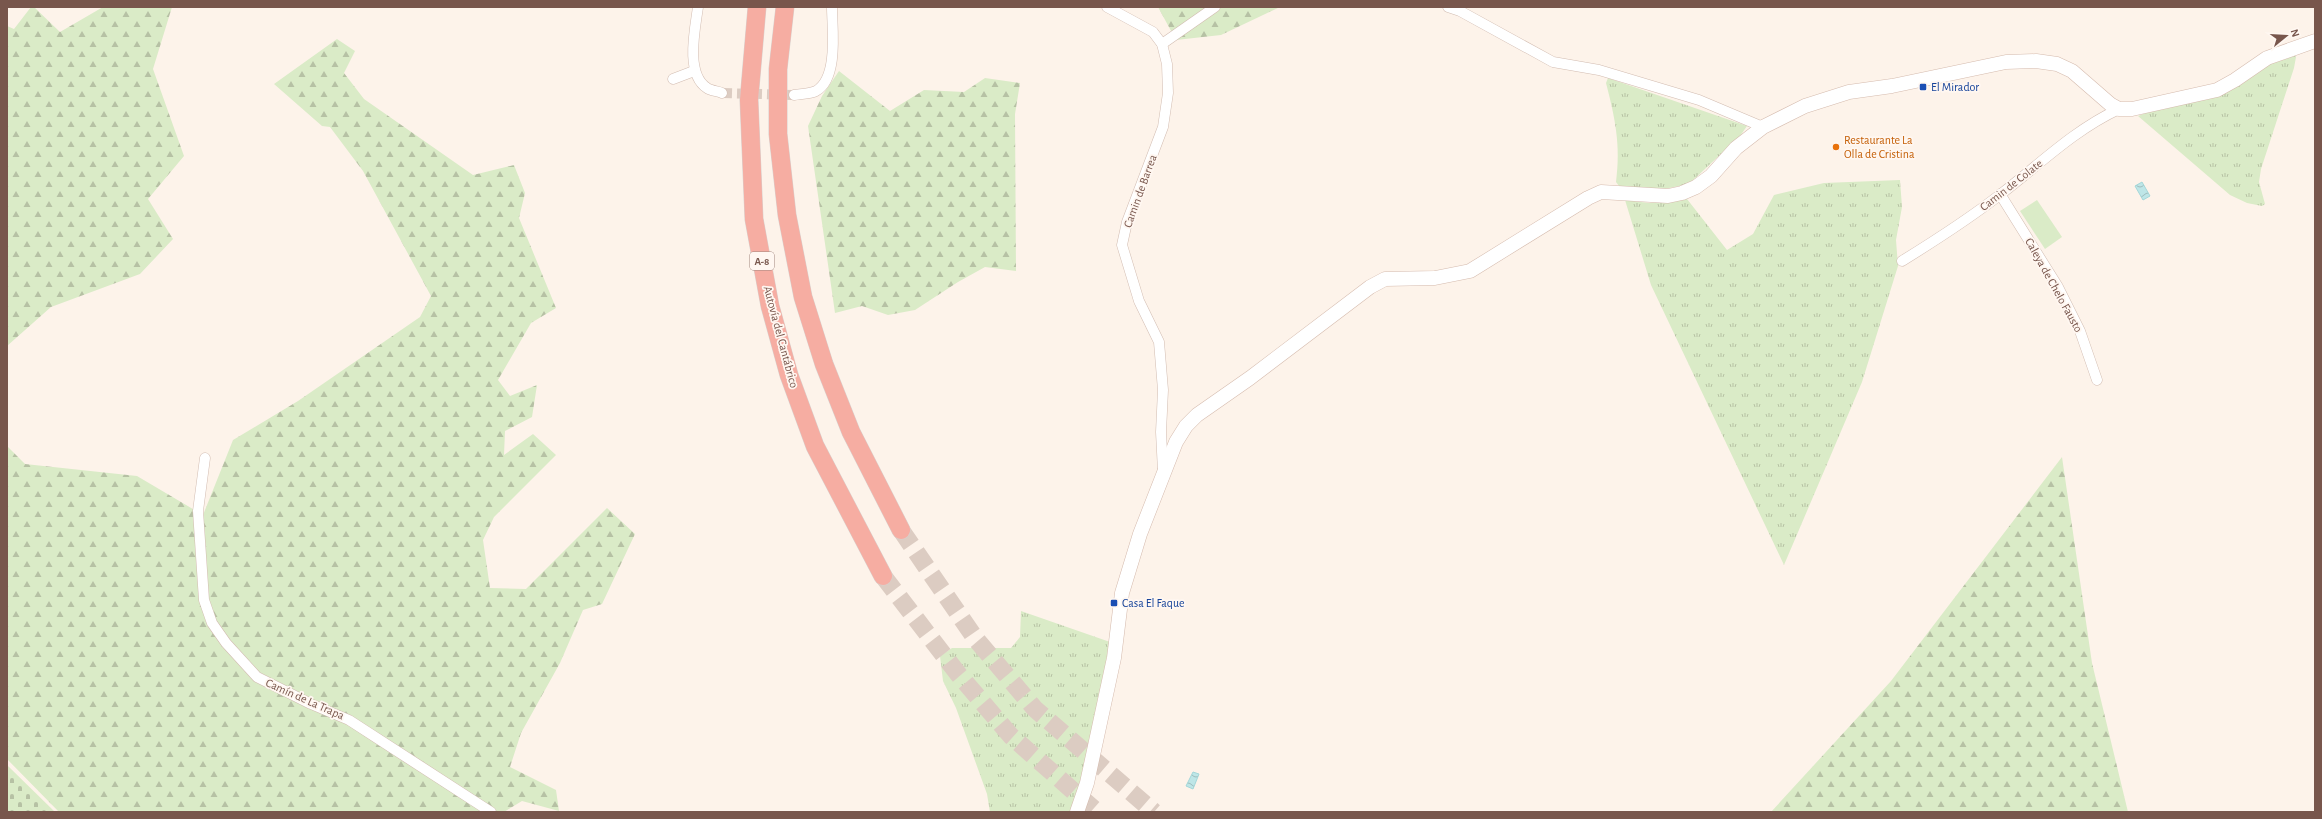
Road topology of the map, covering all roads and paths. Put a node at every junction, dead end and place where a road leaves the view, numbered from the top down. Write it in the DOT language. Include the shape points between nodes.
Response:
graph roads {
  1 [pos="698,7"];
  2 [pos="757,7"];
  3 [pos="785,7"];
  4 [pos="832,7"];
  5 [pos="1107,7"];
  6 [pos="1215,7"];
  7 [pos="1448,7"];
  8 [pos="2315,42"];
  9 [pos="1162,44"];
  10 [pos="694,71"];
  11 [pos="673,79"];
  12 [pos="722,92"];
  13 [pos="794,95"];
  14 [pos="2119,109"];
  15 [pos="1763,127"];
  16 [pos="2000,194"];
  17 [pos="1902,260"];
  18 [pos="2097,380"];
  19 [pos="205,458"];
  20 [pos="1163,471"];
  21 [pos="902,530"];
  22 [pos="883,576"];
  23 [pos="491,812"];
  24 [pos="1077,812"];
  1 -- 10 [label="street"];
  2 -- 22 [label="highway, Autovía del Cantábrico / A-8" via="749,100 754,219 770,306 789,375 815,446"];
  3 -- 21 [label="highway" via="778,69 778,134 787,215 803,297 824,364 852,432"];
  4 -- 13 [label="street" via="833,51 827,78 816,90"];
  5 -- 9 [label="street, Camin de Barrea" via="1153,32"];
  6 -- 9 [label="street"];
  7 -- 15 [label="street" via="1553,62 1598,70 1692,98"];
  8 -- 14 [label="street" via="2267,58 2217,90 2132,109"];
  9 -- 20 [label="street, Camin de Barrea" via="1167,64 1168,93 1163,128 1127,222 1122,245 1138,300 1160,342"];
  10 -- 11 [label="street"];
  10 -- 12 [label="street" via="707,88"];
  14 -- 15 [label="street" via="2072,71 2057,64 2036,61 2006,62 1892,86 1849,92 1805,106"];
  14 -- 16 [label="street, Camin de Colate" via="2101,117 2069,139"];
  15 -- 20 [label="street" via="1736,148 1711,176 1682,193 1668,196 1601,192 1470,271 1434,278 1385,279 1370,287 1250,378 1196,415 1176,442"];
  16 -- 17 [label="street, Camin de Colate" via="1928,245"];
  16 -- 18 [label="street, Caleya de Chelo Fausto" via="2058,287 2080,330"];
  19 -- 23 [label="street, Camín de La Trapa" via="198,511 204,600 212,623 226,643 257,677 349,720"];
  20 -- 24 [label="street" via="1122,593 1112,665 1087,783"];
}
